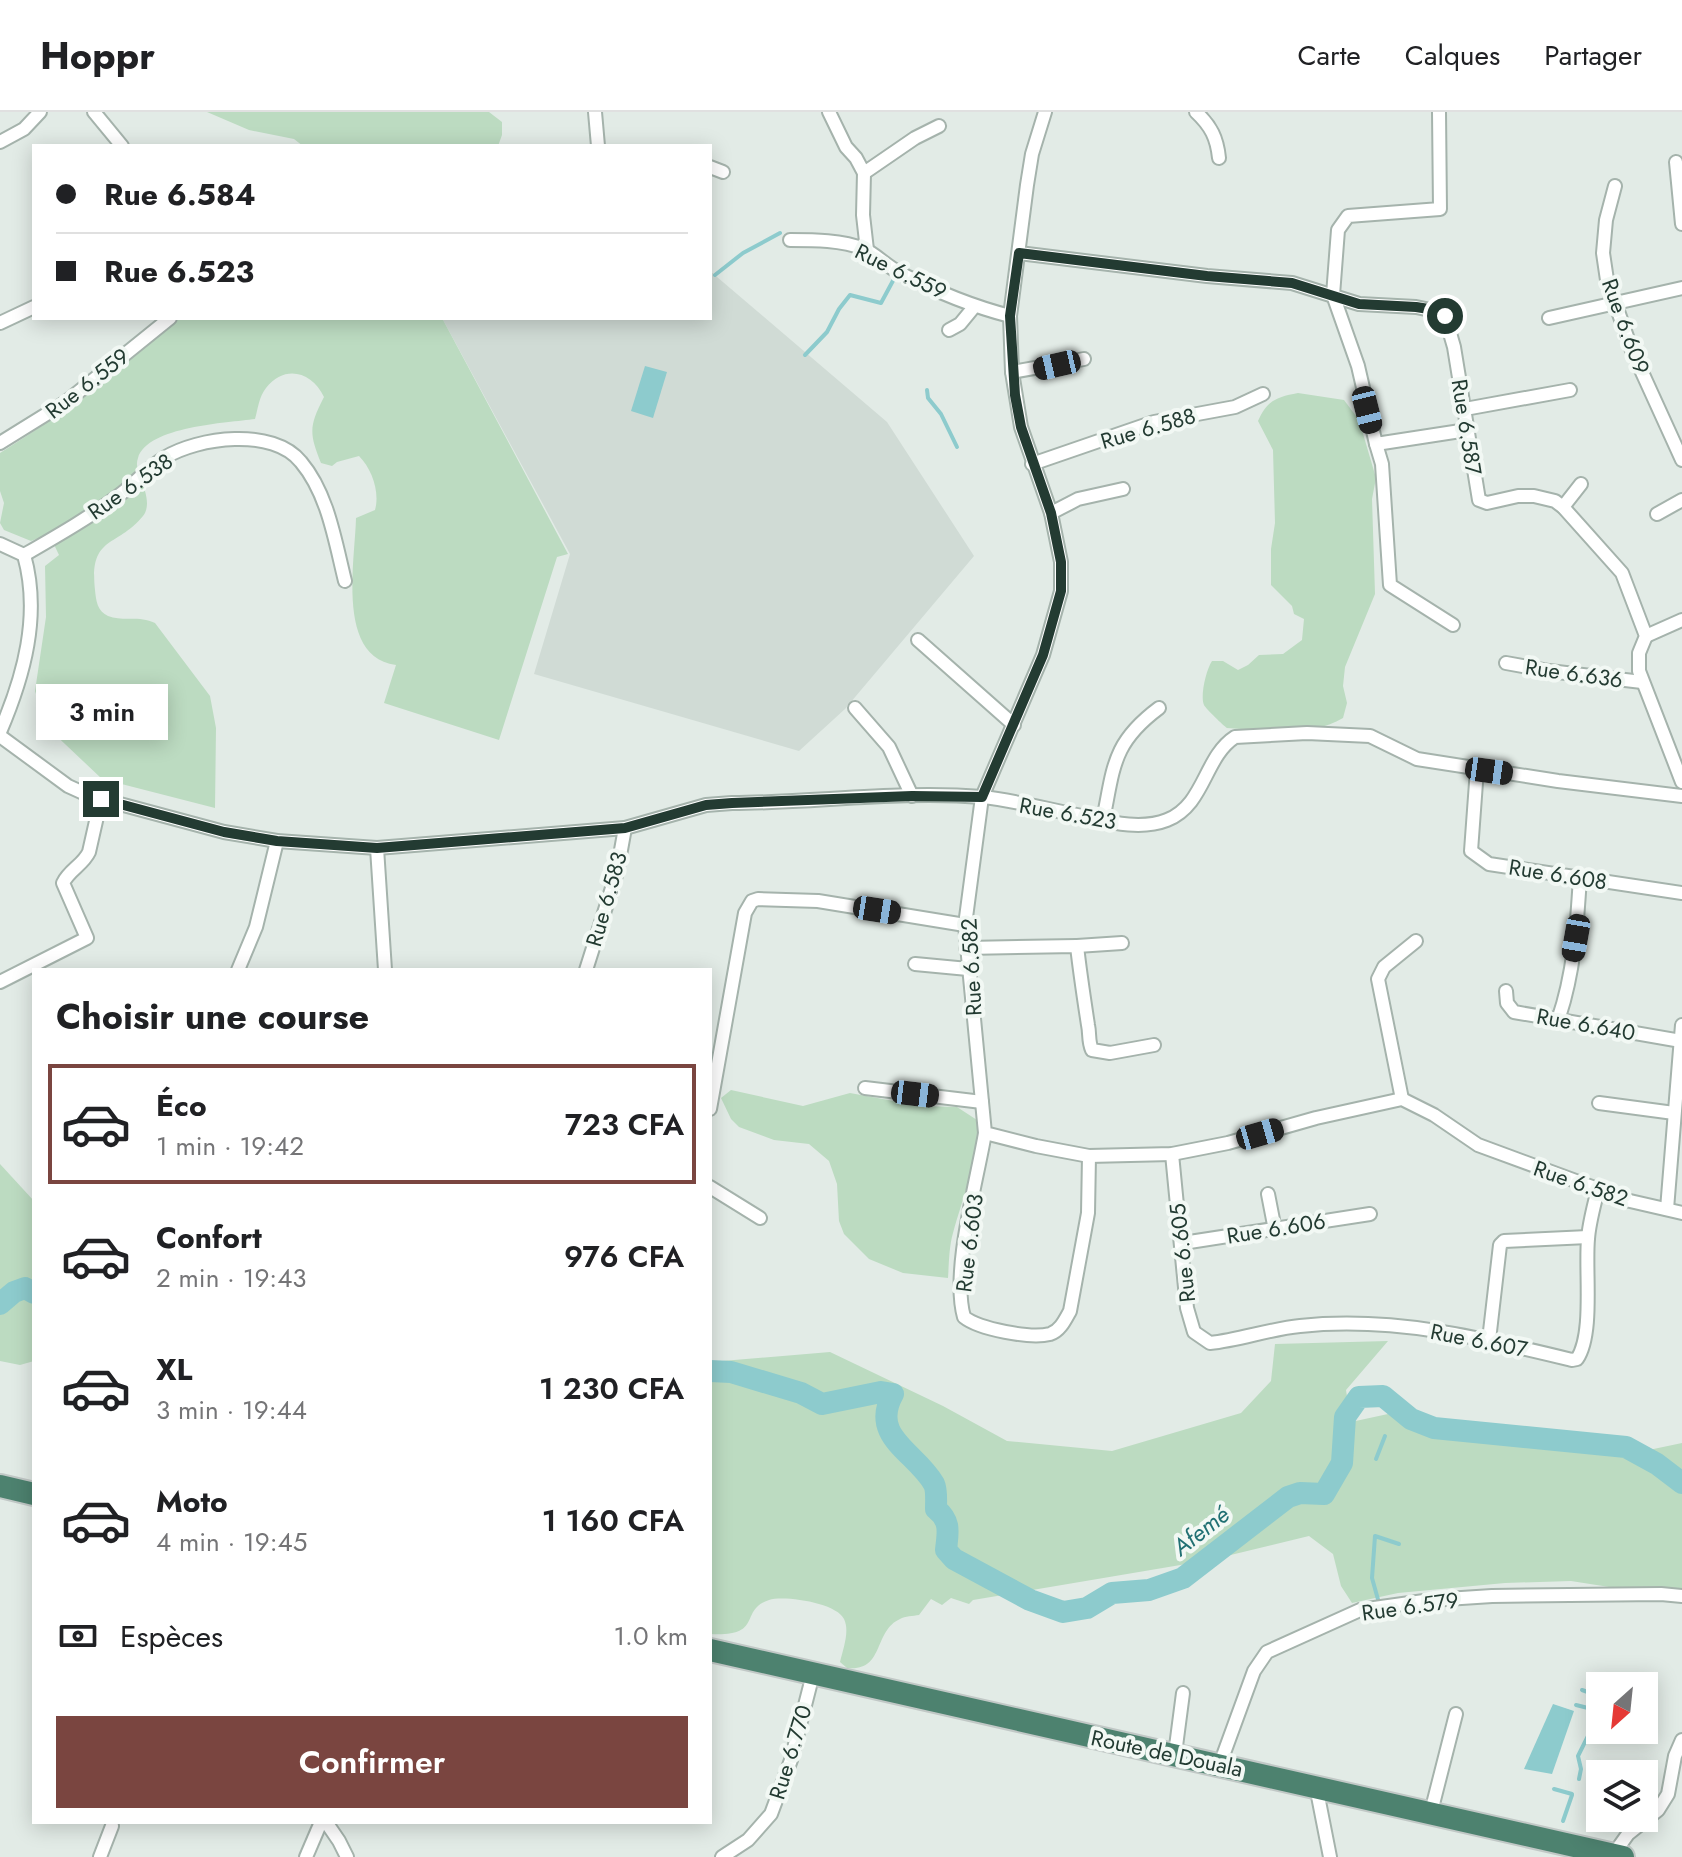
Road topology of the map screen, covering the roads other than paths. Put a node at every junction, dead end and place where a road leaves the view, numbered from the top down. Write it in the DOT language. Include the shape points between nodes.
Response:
graph roads {
  1 [pos="40,112"];
  2 [pos="94,112"];
  3 [pos="595,112"];
  4 [pos="829,112"];
  5 [pos="1045,112"];
  6 [pos="1196,112"];
  7 [pos="1439,112"];
  8 [pos="939,126"];
  9 [pos="0,142"];
  10 [pos="120,144"];
  11 [pos="598,144"];
  12 [pos="1219,158"];
  13 [pos="1676,162"];
  14 [pos="712,168"];
  15 [pos="723,172"];
  16 [pos="864,173"];
  17 [pos="1615,186"];
  18 [pos="1682,224"];
  19 [pos="790,240"];
  20 [pos="867,250"];
  21 [pos="1019,253"];
  22 [pos="1682,288"];
  23 [pos="1333,295"];
  24 [pos="1617,303"];
  25 [pos="974,307"];
  26 [pos="32,308"];
  27 [pos="1010,316"];
  28 [pos="1549,318"];
  29 [pos="168,320"];
  30 [pos="0,323"];
  31 [pos="949,330"];
  32 [pos="1084,359"];
  33 [pos="1012,372"];
  34 [pos="1570,390"];
  35 [pos="1263,394"];
  36 [pos="1465,409"];
  37 [pos="1467,430"];
  38 [pos="0,443"];
  39 [pos="1376,444"];
  40 [pos="1682,460"];
  41 [pos="1032,464"];
  42 [pos="1581,484"];
  43 [pos="1123,489"];
  44 [pos="1682,500"];
  45 [pos="1563,507"];
  46 [pos="1051,513"];
  47 [pos="1657,514"];
  48 [pos="0,544"];
  49 [pos="24,555"];
  50 [pos="345,581"];
  51 [pos="1682,620"];
  52 [pos="1453,625"];
  53 [pos="1646,636"];
  54 [pos="918,640"];
  55 [pos="1506,663"];
  56 [pos="1642,682"];
  57 [pos="855,708"];
  58 [pos="1159,708"];
  59 [pos="1014,725"];
  60 [pos="0,734"];
  61 [pos="1477,769"];
  62 [pos="1682,782"];
  63 [pos="912,796"];
  64 [pos="1682,796"];
  65 [pos="982,797"];
  66 [pos="101,799"];
  67 [pos="1103,820"];
  68 [pos="625,828"];
  69 [pos="277,841"];
  70 [pos="377,848"];
  71 [pos="1580,877"];
  72 [pos="1682,893"];
  73 [pos="965,925"];
  74 [pos="1416,941"];
  75 [pos="1122,943"];
  76 [pos="1077,946"];
  77 [pos="966,948"];
  78 [pos="915,964"];
  79 [pos="239,968"];
  80 [pos="385,968"];
  81 [pos="587,968"];
  82 [pos="968,969"];
  83 [pos="0,982"];
  84 [pos="1506,991"];
  85 [pos="1558,1020"];
  86 [pos="1682,1025"];
  87 [pos="1681,1041"];
  88 [pos="1154,1045"];
  89 [pos="1681,1062"];
  90 [pos="865,1088"];
  91 [pos="712,1098"];
  92 [pos="1402,1099"];
  93 [pos="982,1102"];
  94 [pos="1599,1103"];
  95 [pos="1674,1113"];
  96 [pos="985,1133"];
  97 [pos="1677,1143"];
  98 [pos="1172,1154"];
  99 [pos="1089,1156"];
  100 [pos="712,1188"];
  101 [pos="1598,1189"];
  102 [pos="1268,1194"];
  103 [pos="1667,1209"];
  104 [pos="1682,1213"];
  105 [pos="1370,1214"];
  106 [pos="760,1218"];
  107 [pos="1275,1230"];
  108 [pos="1588,1237"];
  109 [pos="1183,1243"];
  110 [pos="1489,1340"];
  111 [pos="1210,1343"];
  112 [pos="0,1486"];
  113 [pos="32,1494"];
  114 [pos="1682,1596"];
  115 [pos="712,1650"];
  116 [pos="813,1674"];
  117 [pos="1183,1693"];
  118 [pos="1456,1714"];
  119 [pos="1682,1740"];
  120 [pos="1175,1754"];
  121 [pos="1220,1764"];
  122 [pos="1316,1786"];
  123 [pos="1431,1812"];
  124 [pos="323,1824"];
  125 [pos="326,1824"];
  126 [pos="112,1826"];
  127 [pos="1618,1856"];
  128 [pos="100,1857"];
  129 [pos="306,1857"];
  130 [pos="347,1857"];
  131 [pos="722,1857"];
  132 [pos="1330,1857"];
  1 -- 9 [label="street"];
  2 -- 10 [label="street"];
  3 -- 11 [label="street"];
  4 -- 16 [label="street"];
  5 -- 21 [label="street, Rue 6.582" via="1032,154"];
  6 -- 12 [label="street" via="1209,125"];
  7 -- 23 [label="street" via="1440,209 1343,219"];
  8 -- 16 [label="street"];
  13 -- 18 [label="street"];
  14 -- 15 [label="street"];
  16 -- 20 [label="street"];
  17 -- 24 [label="street, Rue 6.609" via="1603,253"];
  19 -- 20 [label="street, Rue 6.559"];
  20 -- 25 [label="street, Rue 6.559" via="892,269"];
  21 -- 23 [label="street" via="1272,280"];
  21 -- 27 [label="street, Rue 6.582"];
  22 -- 24 [label="street"];
  23 -- 36 [label="street, Rue 6.587" via="1359,304 1416,307 1445,316"];
  23 -- 39 [label="street" via="1358,366"];
  24 -- 28 [label="street"];
  24 -- 40 [label="street, Rue 6.609" via="1631,348"];
  25 -- 27 [label="street, Rue 6.559"];
  25 -- 31 [label="street"];
  26 -- 30 [label="street"];
  27 -- 33 [label="street, Rue 6.582"];
  29 -- 38 [label="street, Rue 6.559" via="66,402"];
  32 -- 33 [label="street"];
  33 -- 41 [label="street, Rue 6.582"];
  34 -- 36 [label="street"];
  35 -- 41 [label="street, Rue 6.588" via="1235,407 1154,422"];
  36 -- 37 [label="street, Rue 6.587"];
  37 -- 39 [label="street"];
  37 -- 45 [label="street, Rue 6.587" via="1482,503 1534,496"];
  39 -- 52 [label="street" via="1390,585"];
  41 -- 46 [label="street, Rue 6.582"];
  42 -- 45 [label="street"];
  43 -- 46 [label="street" via="1078,499"];
  44 -- 47 [label="street"];
  45 -- 53 [label="street" via="1622,573"];
  46 -- 59 [label="street, Rue 6.582" via="1061,591 1043,655"];
  48 -- 49 [label="street"];
  49 -- 50 [label="street, Rue 6.538" via="121,494 165,457 207,443 261,440 300,459 315,483"];
  49 -- 60 [label="street" via="32,594 30,622 22,676"];
  51 -- 53 [label="street"];
  53 -- 56 [label="street" via="1639,653"];
  54 -- 59 [label="street"];
  55 -- 56 [label="street, Rue 6.636"];
  56 -- 62 [label="street"];
  57 -- 63 [label="street" via="889,747"];
  58 -- 67 [label="street" via="1138,724 1115,760"];
  59 -- 65 [label="street, Rue 6.582"];
  60 -- 66 [label="street, Rue 6.523" via="68,786"];
  61 -- 64 [label="street, Rue 6.523"];
  61 -- 67 [label="street, Rue 6.523" via="1417,759 1370,736 1235,737 1225,743 1195,798 1169,820"];
  61 -- 71 [label="street, Rue 6.608" via="1471,851 1489,864"];
  63 -- 65 [label="street, Rue 6.523"];
  63 -- 68 [label="street, Rue 6.523" via="706,805"];
  65 -- 67 [label="street, Rue 6.523"];
  65 -- 73 [label="street, Rue 6.582"];
  66 -- 69 [label="street, Rue 6.523"];
  66 -- 83 [label="street" via="89,852 63,883 87,938"];
  68 -- 70 [label="street, Rue 6.523"];
  68 -- 81 [label="street, Rue 6.583"];
  69 -- 70 [label="street, Rue 6.523"];
  69 -- 79 [label="street" via="256,927"];
  70 -- 80 [label="street"];
  71 -- 72 [label="street, Rue 6.608"];
  71 -- 85 [label="street" via="1576,938"];
  73 -- 77 [label="street, Rue 6.582"];
  73 -- 91 [label="street" via="818,901 752,901 745,913"];
  74 -- 92 [label="street" via="1384,967 1378,979"];
  75 -- 76 [label="street"];
  76 -- 77 [label="street"];
  76 -- 88 [label="street" via="1092,1050 1110,1053"];
  77 -- 82 [label="street, Rue 6.582"];
  78 -- 82 [label="street"];
  82 -- 93 [label="street, Rue 6.582"];
  84 -- 85 [label="street, Rue 6.640" via="1514,1012"];
  85 -- 87 [label="street, Rue 6.640"];
  86 -- 87 [label="street"];
  87 -- 89 [label="street"];
  89 -- 95 [label="street"];
  90 -- 93 [label="street"];
  92 -- 98 [label="street"];
  92 -- 101 [label="street, Rue 6.582" via="1478,1145"];
  93 -- 96 [label="street, Rue 6.582"];
  94 -- 95 [label="street"];
  95 -- 97 [label="street"];
  96 -- 99 [label="street"];
  96 -- 99 [label="street, Rue 6.603" via="964,1253 961,1305 964,1317 982,1327 1035,1335 1052,1334 1063,1323 1070,1311 1088,1213"];
  97 -- 103 [label="street"];
  98 -- 99 [label="street"];
  98 -- 109 [label="street, Rue 6.605"];
  100 -- 106 [label="street"];
  101 -- 103 [label="street, Rue 6.582"];
  101 -- 108 [label="street, Rue 6.607"];
  102 -- 107 [label="street"];
  103 -- 104 [label="street, Rue 6.582"];
  105 -- 107 [label="street, Rue 6.606"];
  107 -- 109 [label="street, Rue 6.606"];
  108 -- 110 [label="street" via="1500,1245"];
  108 -- 110 [label="street, Rue 6.607" via="1587,1312 1577,1359"];
  109 -- 111 [label="street, Rue 6.605" via="1190,1319 1194,1332"];
  110 -- 111 [label="street, Rue 6.607" via="1382,1324 1332,1324"];
  112 -- 113 [label="highway"];
  114 -- 121 [label="street, Rue 6.579" via="1492,1596 1360,1610 1267,1652 1254,1671"];
  115 -- 116 [label="highway, Route de Douala"];
  116 -- 120 [label="highway, Route de Douala"];
  116 -- 131 [label="street, Rue 6.770" via="771,1814 748,1840"];
  117 -- 120 [label="street"];
  118 -- 123 [label="street"];
  119 -- 127 [label="street" via="1668,1794 1658,1810 1628,1834"];
  120 -- 121 [label="highway, Route de Douala"];
  121 -- 122 [label="highway, Route de Douala"];
  122 -- 123 [label="highway, Route de Douala"];
  122 -- 132 [label="street"];
  123 -- 127 [label="highway, Route de Douala"];
  124 -- 129 [label="street"];
  125 -- 130 [label="street"];
  126 -- 128 [label="street"];
}
